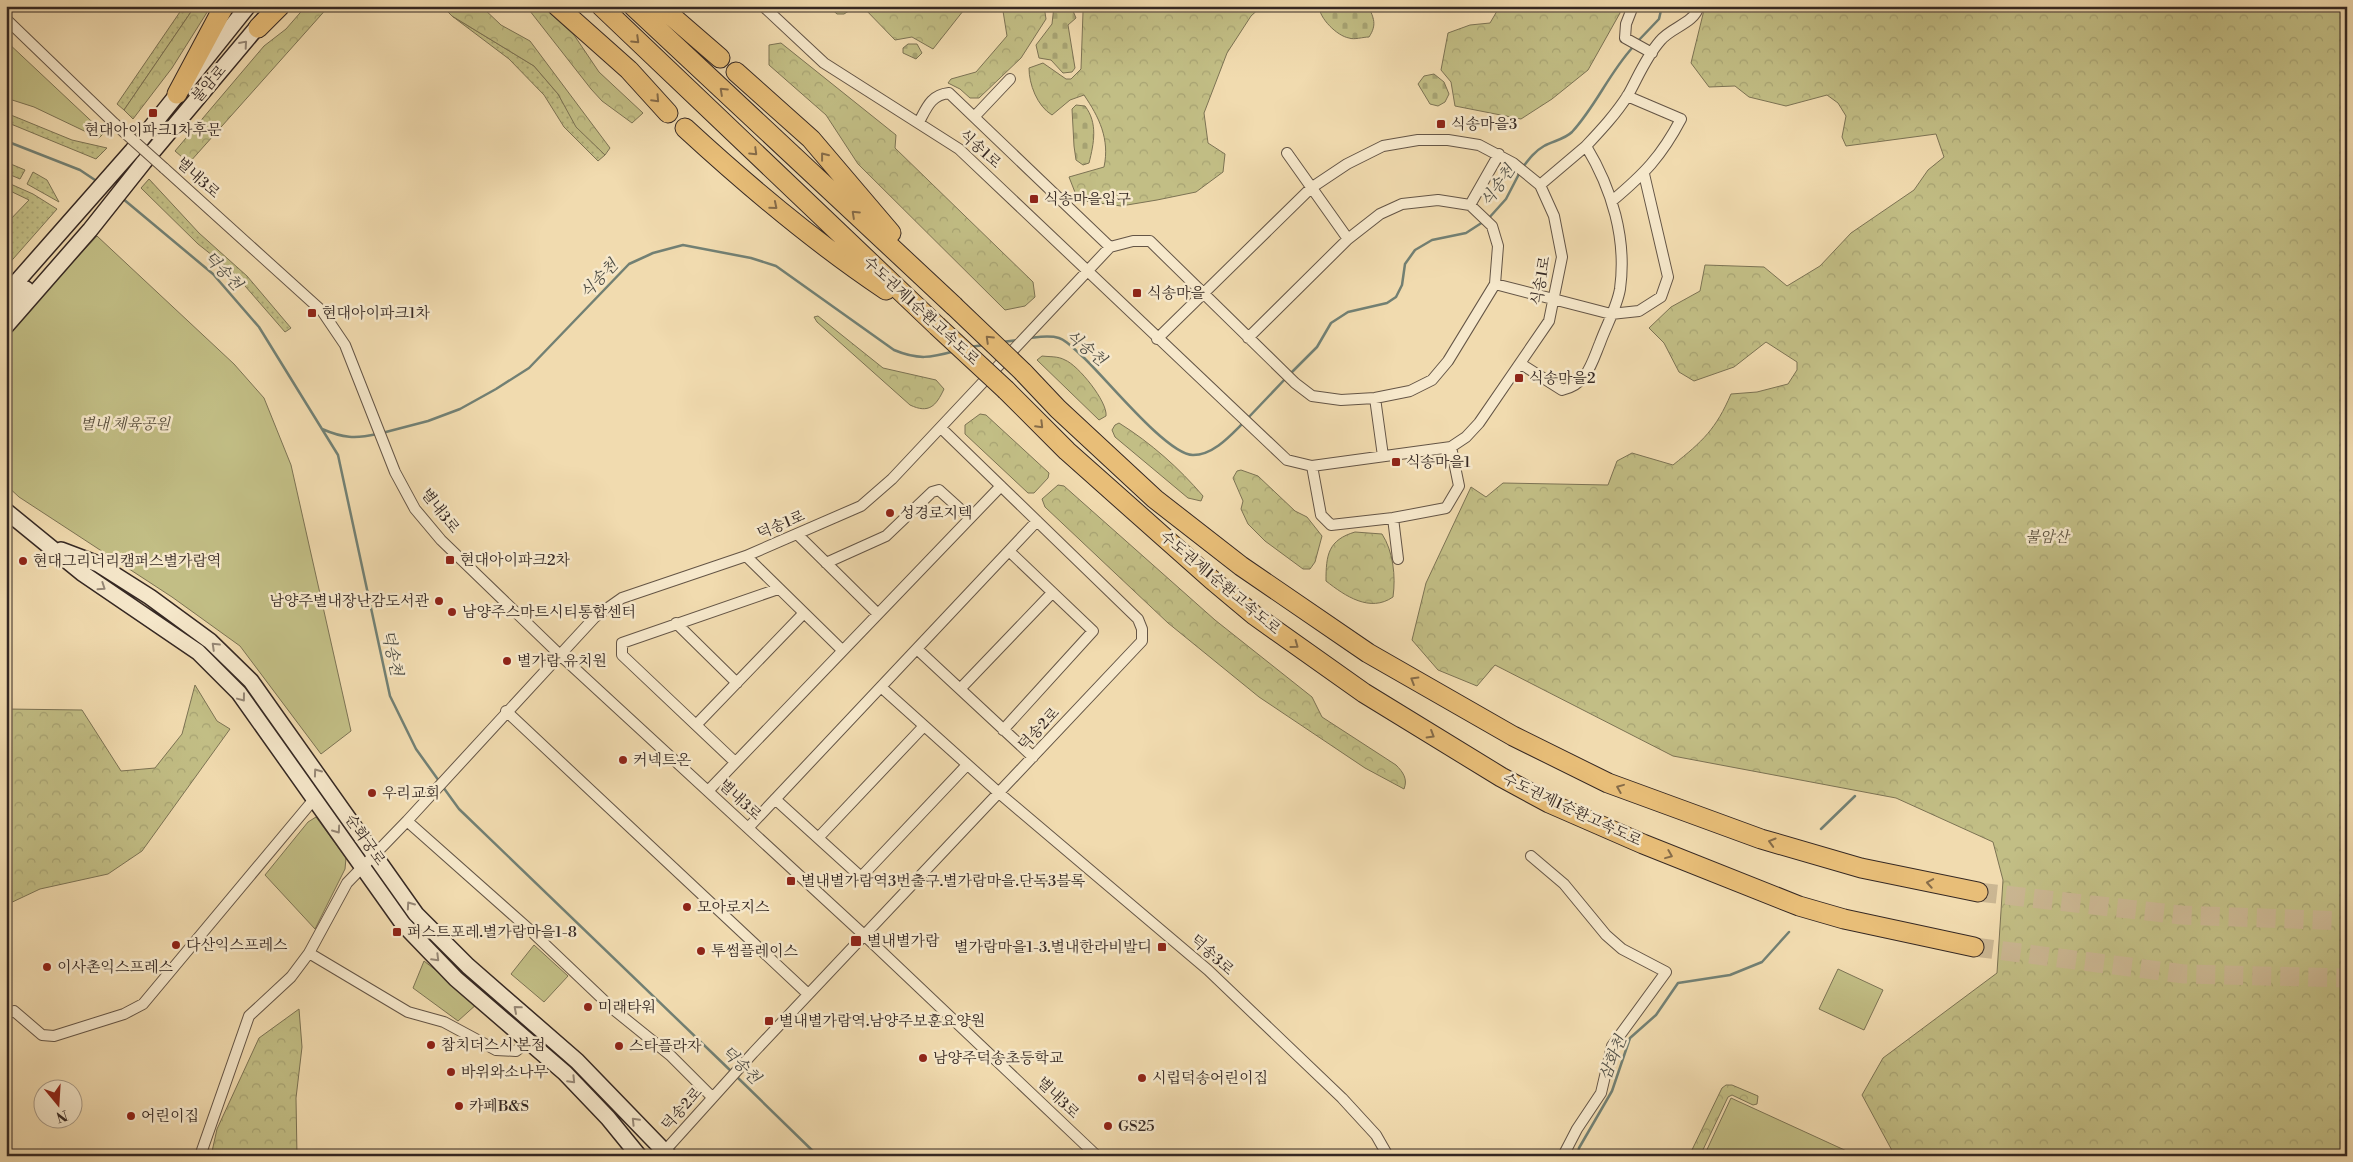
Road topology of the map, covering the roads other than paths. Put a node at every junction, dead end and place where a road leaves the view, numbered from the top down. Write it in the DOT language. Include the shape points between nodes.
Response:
graph roads {
  1 [pos="224,6"];
  2 [pos="248,6"];
  3 [pos="274,6"];
  4 [pos="280,6"];
  5 [pos="557,6"];
  6 [pos="600,6"];
  7 [pos="633,6"];
  8 [pos="660,6"];
  9 [pos="763,6"];
  10 [pos="1633,6"];
  11 [pos="1699,6"];
  12 [pos="6,19"];
  13 [pos="258,28"];
  14 [pos="1648,51"];
  15 [pos="720,58"];
  16 [pos="736,72"];
  17 [pos="1010,79"];
  18 [pos="177,94"];
  19 [pos="1627,96"];
  20 [pos="668,113"];
  21 [pos="975,116"];
  22 [pos="919,122"];
  23 [pos="685,128"];
  24 [pos="1586,146"];
  25 [pos="1287,153"];
  26 [pos="1499,154"];
  27 [pos="1644,174"];
  28 [pos="1540,185"];
  29 [pos="1311,188"];
  30 [pos="1612,201"];
  31 [pos="1470,205"];
  32 [pos="79,222"];
  33 [pos="1348,239"];
  34 [pos="1110,247"];
  35 [pos="1088,272"];
  36 [pos="6,279"];
  37 [pos="1495,284"];
  38 [pos="1203,293"];
  39 [pos="6,294"];
  40 [pos="1554,298"];
  41 [pos="951,303"];
  42 [pos="6,310"];
  43 [pos="1611,314"];
  44 [pos="932,321"];
  45 [pos="6,326"];
  46 [pos="1248,338"];
  47 [pos="1157,339"];
  48 [pos="1521,364"];
  49 [pos="1375,398"];
  50 [pos="940,428"];
  51 [pos="1451,447"];
  52 [pos="1383,456"];
  53 [pos="1312,466"];
  54 [pos="1001,486"];
  55 [pos="6,511"];
  56 [pos="970,518"];
  57 [pos="1392,518"];
  58 [pos="1037,521"];
  59 [pos="797,534"];
  60 [pos="51,546"];
  61 [pos="1009,551"];
  62 [pos="746,556"];
  63 [pos="1398,559"];
  64 [pos="826,563"];
  65 [pos="778,589"];
  66 [pos="1052,593"];
  67 [pos="803,614"];
  68 [pos="878,614"];
  69 [pos="676,623"];
  70 [pos="917,649"];
  71 [pos="842,650"];
  72 [pos="560,654"];
  73 [pos="737,683"];
  74 [pos="881,687"];
  75 [pos="960,689"];
  76 [pos="506,711"];
  77 [pos="696,725"];
  78 [pos="924,726"];
  79 [pos="1003,730"];
  80 [pos="1033,757"];
  81 [pos="735,762"];
  82 [pos="967,765"];
  83 [pos="708,791"];
  84 [pos="999,793"];
  85 [pos="315,798"];
  86 [pos="775,799"];
  87 [pos="407,821"];
  88 [pos="748,828"];
  89 [pos="818,838"];
  90 [pos="374,854"];
  91 [pos="1531,856"];
  92 [pos="362,866"];
  93 [pos="1978,892"];
  94 [pos="864,935"];
  95 [pos="1974,947"];
  96 [pos="309,953"];
  97 [pos="808,994"];
  98 [pos="6,1014"];
  99 [pos="529,1041"];
  100 [pos="712,1097"];
  101 [pos="664,1154"];
  102 [pos="200,1156"];
  103 [pos="639,1156"];
  104 [pos="1097,1156"];
  105 [pos="1388,1156"];
  106 [pos="1563,1156"];
  1 -- 18 [label="highway"];
  2 -- 18 [label="street, 불암로"];
  3 -- 13 [label="street, 불암로"];
  4 -- 13 [label="highway"];
  5 -- 20 [label="highway, one-way" via="629,70"];
  6 -- 44 [label="highway, 수도권제1순환고속도로, one-way"];
  41 -- 7 [label="highway, 수도권제1순환고속도로, one-way"];
  8 -- 15 [label="highway"];
  9 -- 22 [label="street, 식송1로" via="824,63"];
  10 -- 14 [label="street" via="1625,38"];
  11 -- 14 [label="street" via="1688,22 1668,31"];
  12 -- 72 [label="street, 별내3로, bridge" via="115,124 322,311 345,345 395,472 416,509 441,540"];
  32 -- 13 [label="street, 불암로, one-way" via="144,162"];
  14 -- 19 [label="street"];
  41 -- 16 [label="highway, one-way" via="811,140"];
  17 -- 21 [label="street"];
  18 -- 32 [label="street, 불암로"];
  19 -- 24 [label="street"];
  19 -- 27 [label="street" via="1681,119 1666,148"];
  21 -- 22 [label="street" via="949,93 931,99"];
  21 -- 34 [label="street"];
  22 -- 35 [label="street, 식송1로" via="959,148"];
  23 -- 44 [label="highway, one-way" via="837,258"];
  24 -- 28 [label="street"];
  24 -- 30 [label="street" via="1603,174"];
  25 -- 29 [label="street"];
  26 -- 28 [label="street, 식송1로"];
  26 -- 29 [label="street, 식송1로" via="1478,145 1448,140 1418,140 1383,146 1347,164"];
  26 -- 31 [label="street"];
  27 -- 30 [label="street"];
  27 -- 43 [label="street" via="1668,277 1661,297 1639,311"];
  28 -- 40 [label="street, 식송1로" via="1554,216 1562,258"];
  29 -- 33 [label="street"];
  29 -- 38 [label="street, 식송1로"];
  30 -- 43 [label="street" via="1621,257 1620,290"];
  31 -- 33 [label="street" via="1438,200 1402,204 1380,214"];
  31 -- 37 [label="street" via="1492,226 1498,246"];
  32 -- 36 [label="street"];
  32 -- 39 [label="street"];
  32 -- 42 [label="street"];
  32 -- 45 [label="street"];
  33 -- 46 [label="street"];
  34 -- 35 [label="street, 덕송1로"];
  34 -- 38 [label="street" via="1133,241 1150,241"];
  35 -- 47 [label="street, 식송1로"];
  35 -- 50 [label="street, 덕송1로"];
  37 -- 40 [label="street"];
  37 -- 49 [label="street" via="1432,380 1410,390"];
  38 -- 46 [label="street"];
  38 -- 47 [label="street, 식송1로"];
  40 -- 43 [label="street"];
  40 -- 48 [label="street, 식송1로" via="1549,321"];
  93 -- 41 [label="highway, 수도권제1순환고속도로, one-way, bridge" via="1861,868 1761,839 1608,783 1513,736 1368,653 1227,555 1155,499"];
  43 -- 48 [label="street" via="1589,371 1576,387 1562,390"];
  44 -- 95 [label="highway, 수도권제1순환고속도로, one-way, bridge" via="1067,451 1254,615 1350,684 1501,777 1549,803 1643,844 1798,906"];
  46 -- 49 [label="street" via="1312,396 1341,400"];
  47 -- 53 [label="street, 식송1로" via="1287,460"];
  48 -- 51 [label="street, 식송1로" via="1479,423"];
  49 -- 52 [label="street"];
  50 -- 54 [label="street, 덕송2로"];
  50 -- 59 [label="street, 덕송1로" via="892,479 861,506"];
  51 -- 52 [label="street, 식송1로"];
  51 -- 57 [label="street" via="1460,486 1446,508"];
  52 -- 53 [label="street, 식송1로"];
  53 -- 57 [label="street" via="1321,515 1330,525"];
  54 -- 56 [label="street"];
  54 -- 58 [label="street, 덕송2로"];
  55 -- 60 [label="street, 순화궁로"];
  56 -- 64 [label="street" via="939,490 932,492 886,536"];
  56 -- 68 [label="street"];
  57 -- 63 [label="street"];
  58 -- 61 [label="street"];
  58 -- 80 [label="street, 덕송2로" via="1138,619 1142,641"];
  59 -- 62 [label="street, 덕송1로"];
  59 -- 64 [label="street"];
  60 -- 85 [label="street, 순화궁로, one-way" via="82,574 198,652 239,693"];
  90 -- 60 [label="street, 순화궁로, one-way" via="252,681 210,640 98,564"];
  61 -- 66 [label="street"];
  61 -- 70 [label="street"];
  62 -- 65 [label="street"];
  62 -- 72 [label="street, 덕송1로" via="622,598 595,617"];
  64 -- 68 [label="street"];
  65 -- 67 [label="street"];
  65 -- 69 [label="street"];
  66 -- 75 [label="street"];
  66 -- 79 [label="street" via="1093,631"];
  67 -- 71 [label="street"];
  67 -- 73 [label="street"];
  68 -- 71 [label="street"];
  69 -- 73 [label="street"];
  69 -- 77 [label="street" via="622,643 622,655"];
  70 -- 74 [label="street"];
  70 -- 75 [label="street"];
  71 -- 81 [label="street"];
  72 -- 76 [label="street, 덕송1로"];
  72 -- 83 [label="street, 별내3로"];
  73 -- 77 [label="street"];
  74 -- 78 [label="street, 덕송3로"];
  74 -- 86 [label="street"];
  75 -- 79 [label="street"];
  76 -- 87 [label="street, 덕송1로"];
  76 -- 97 [label="street"];
  77 -- 81 [label="street"];
  78 -- 82 [label="street, 덕송3로"];
  78 -- 89 [label="street"];
  79 -- 80 [label="street"];
  80 -- 84 [label="street, 덕송2로"];
  81 -- 83 [label="street"];
  82 -- 84 [label="street, 덕송3로"];
  82 -- 89 [label="street" via="861,877"];
  83 -- 88 [label="street, 별내3로"];
  84 -- 94 [label="street, 덕송2로"];
  84 -- 105 [label="street, 덕송3로" via="1208,970 1342,1098 1376,1135"];
  85 -- 92 [label="street, 순화궁로, one-way"];
  85 -- 98 [label="street" via="143,1004 124,1014 54,1036 42,1035 14,1011"];
  86 -- 88 [label="street"];
  86 -- 89 [label="street"];
  87 -- 90 [label="street"];
  87 -- 100 [label="street" via="612,1009 670,1055"];
  88 -- 94 [label="street, 별내3로"];
  90 -- 92 [label="street"];
  101 -- 90 [label="street, 순화궁로, one-way" via="577,1061 468,966 416,914"];
  91 -- 106 [label="street" via="1564,884 1617,945 1666,972 1612,1046 1601,1093"];
  92 -- 96 [label="street" via="346,883"];
  92 -- 99 [label="street, 순화궁로, one-way" via="403,924 456,979"];
  94 -- 97 [label="street, 덕송2로"];
  94 -- 104 [label="street, 별내3로"];
  96 -- 99 [label="street" via="408,1012 444,1022 496,1050 516,1052"];
  96 -- 102 [label="street" via="291,977 249,1016"];
  97 -- 100 [label="street, 덕송2로"];
  99 -- 103 [label="street, 순화궁로, one-way" via="565,1073"];
  100 -- 101 [label="street, 덕송2로"];
}
